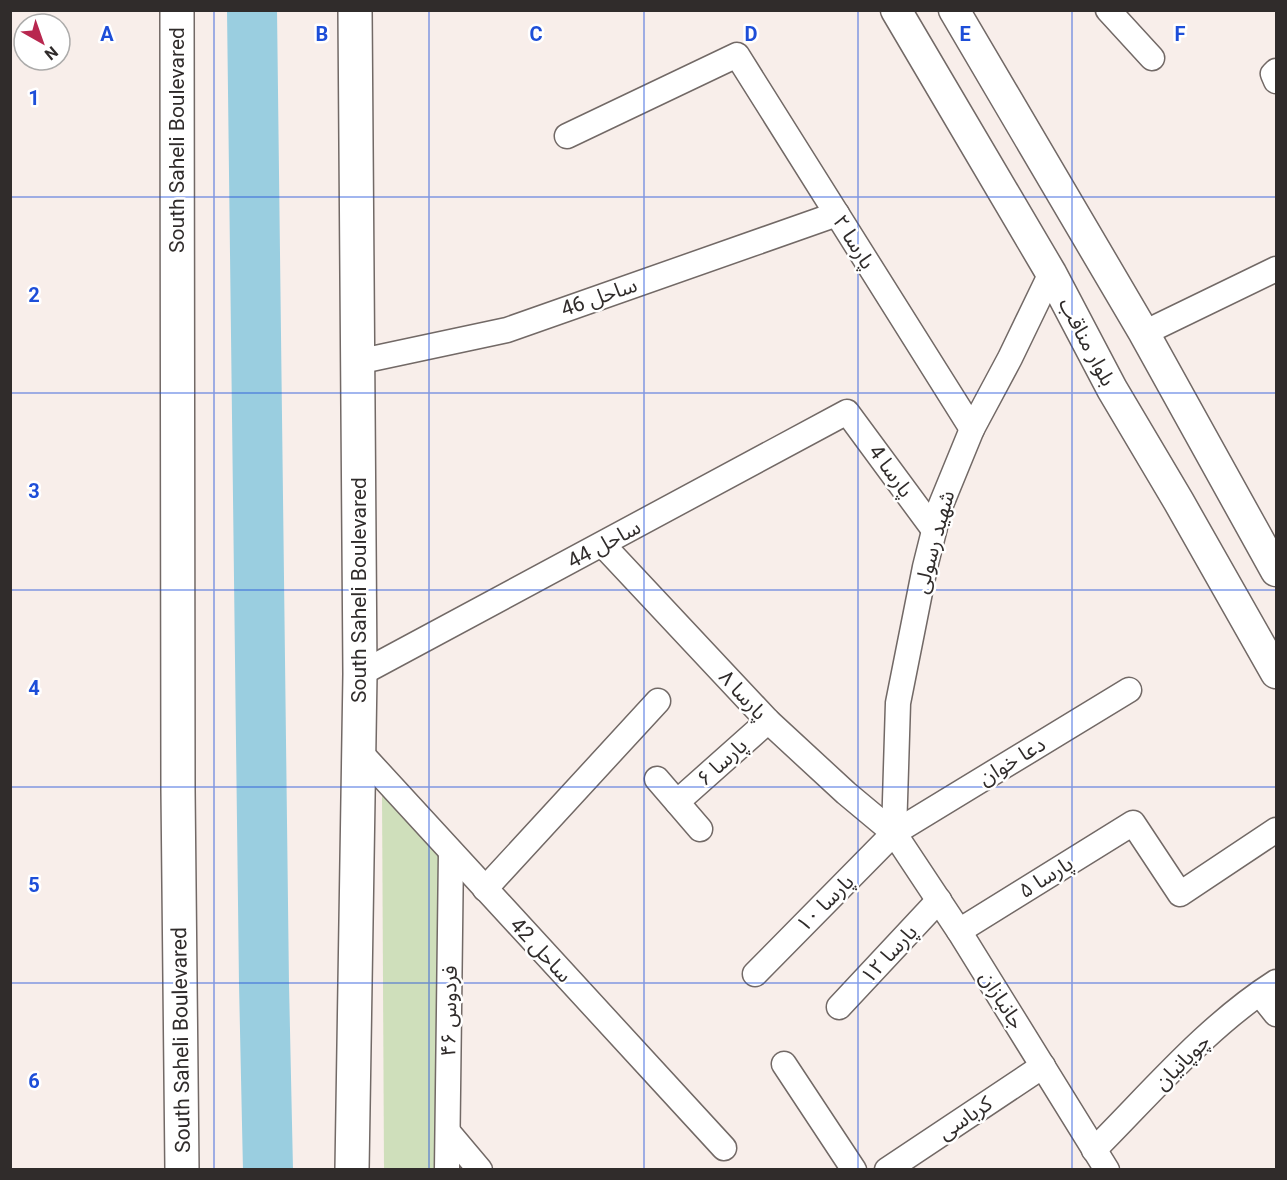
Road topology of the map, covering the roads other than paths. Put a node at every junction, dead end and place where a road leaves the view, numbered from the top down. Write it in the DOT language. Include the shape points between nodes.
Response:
graph roads {
  1 [pos="177,10"];
  2 [pos="355,10"];
  3 [pos="896,10"];
  4 [pos="954,10"];
  5 [pos="1108,10"];
  6 [pos="1152,58"];
  7 [pos="1276,71"];
  8 [pos="1276,81"];
  9 [pos="567,136"];
  10 [pos="837,214"];
  11 [pos="1276,270"];
  12 [pos="1051,273"];
  13 [pos="1144,333"];
  14 [pos="357,362"];
  15 [pos="847,412"];
  16 [pos="972,429"];
  17 [pos="934,530"];
  18 [pos="603,545"];
  19 [pos="1276,572"];
  20 [pos="1276,673"];
  21 [pos="360,675"];
  22 [pos="1129,690"];
  23 [pos="658,701"];
  24 [pos="768,721"];
  25 [pos="359,751"];
  26 [pos="657,779"];
  27 [pos="677,802"];
  28 [pos="700,829"];
  29 [pos="1276,830"];
  30 [pos="894,833"];
  31 [pos="452,852"];
  32 [pos="485,889"];
  33 [pos="939,900"];
  34 [pos="959,931"];
  35 [pos="755,974"];
  36 [pos="1268,988"];
  37 [pos="839,1007"];
  38 [pos="1276,1014"];
  39 [pos="784,1064"];
  40 [pos="1043,1066"];
  41 [pos="448,1132"];
  42 [pos="724,1148"];
  43 [pos="1100,1160"];
  44 [pos="183,1170"];
  45 [pos="352,1170"];
  46 [pos="447,1170"];
  47 [pos="480,1170"];
  48 [pos="854,1170"];
  49 [pos="887,1170"];
  1 -- 44 [label="main road, South Saheli Boulevared" via="178,790"];
  2 -- 14 [label="main road, South Saheli Boulevared"];
  3 -- 12 [label="street, بلوار مناقب"];
  4 -- 13 [label="street"];
  5 -- 6 [label="street"];
  7 -- 8 [label="street"];
  9 -- 10 [label="street, پارسا ۲" via="737,55"];
  10 -- 14 [label="street, ساحل 46" via="507,330"];
  10 -- 16 [label="street, پارسا ۲"];
  11 -- 13 [label="street"];
  12 -- 16 [label="street, شهید رسولی"];
  12 -- 20 [label="street, بلوار مناقب" via="1108,382"];
  13 -- 19 [label="street"];
  14 -- 21 [label="main road, South Saheli Boulevared"];
  15 -- 17 [label="street, پارسا 4"];
  15 -- 18 [label="street, ساحل 44"];
  16 -- 17 [label="street, شهید رسولی"];
  17 -- 30 [label="street, شهید رسولی" via="898,703"];
  18 -- 21 [label="street, ساحل 44"];
  18 -- 24 [label="street, پارسا ۸"];
  21 -- 25 [label="main road, South Saheli Boulevared"];
  22 -- 30 [label="street, دعا خوان"];
  23 -- 32 [label="street"];
  24 -- 27 [label="street, پارسا ۶"];
  24 -- 30 [label="street, پارسا ۸"];
  25 -- 31 [label="street, ساحل 42"];
  25 -- 45 [label="main road, South Saheli Boulevared"];
  26 -- 27 [label="street"];
  27 -- 28 [label="street"];
  29 -- 34 [label="street, پارسا ۵" via="1180,894 1133,823"];
  30 -- 33 [label="street, جانبازان"];
  30 -- 35 [label="street, پارسا ۱۰"];
  31 -- 32 [label="street, ساحل 42"];
  31 -- 41 [label="street, فردوس ۴۶"];
  32 -- 42 [label="street, ساحل 42"];
  33 -- 34 [label="street, جانبازان"];
  33 -- 37 [label="street, پارسا ۱۲"];
  34 -- 40 [label="street, جانبازان"];
  36 -- 38 [label="street"];
  36 -- 43 [label="street, چوپانیان" via="1193,1049"];
  39 -- 48 [label="street"];
  40 -- 43 [label="street, جانبازان"];
  40 -- 49 [label="street, کرباسی"];
  41 -- 46 [label="street, فردوس ۴۶"];
  41 -- 47 [label="street"];
}
